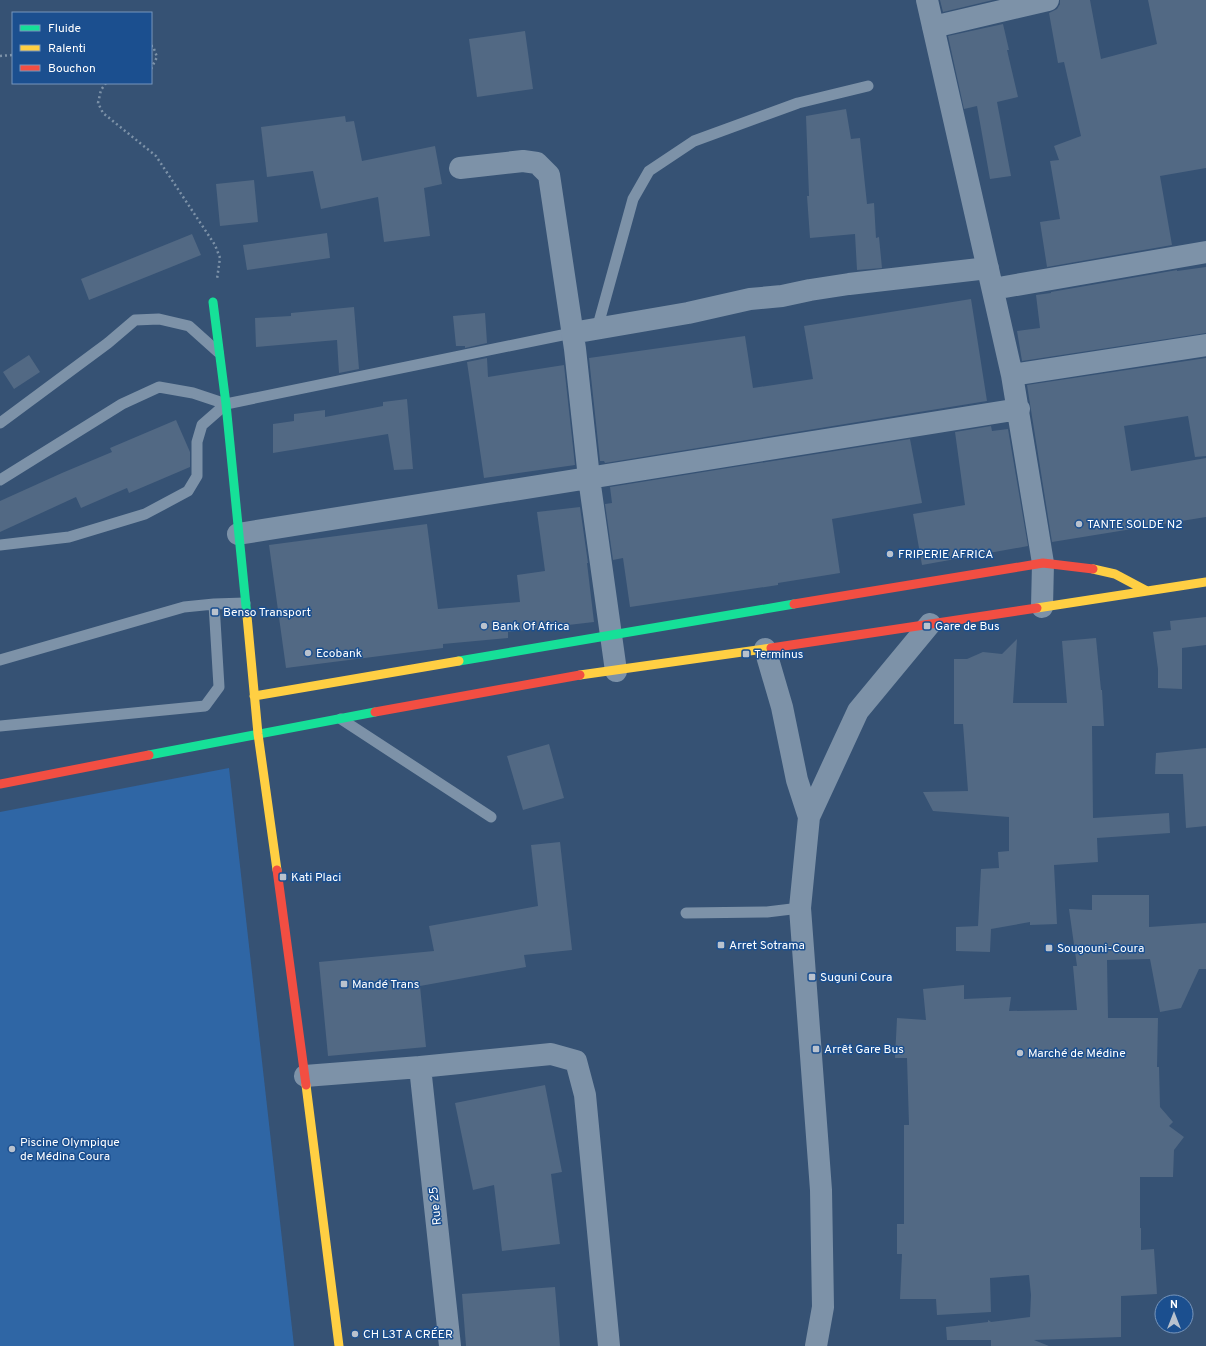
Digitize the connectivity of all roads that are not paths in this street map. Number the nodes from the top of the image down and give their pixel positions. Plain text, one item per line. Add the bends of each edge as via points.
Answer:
1 (927, 0) edge
2 (1048, 0) edge
3 (933, 27) junction
4 (868, 86) dead end
5 (460, 168) dead end
6 (1206, 252) edge
7 (988, 268) junction
8 (993, 289) junction
9 (213, 302) road end
10 (597, 329) junction
11 (572, 333) junction
12 (1206, 345) edge
13 (220, 354) junction
14 (1012, 375) junction
15 (226, 404) junction
16 (1019, 409) junction
17 (0, 423) edge
18 (590, 478) junction
19 (0, 480) edge
20 (238, 534) junction
21 (0, 545) edge
22 (1043, 563) junction
23 (1206, 582) edge
24 (1147, 591) junction
25 (245, 603) junction
26 (214, 604) junction
27 (1042, 607) junction
28 (930, 624) junction
29 (611, 635) junction
30 (765, 649) junction
31 (0, 660) edge
32 (616, 671) junction
33 (254, 696) junction
34 (340, 719) junction
35 (0, 726) edge
36 (258, 734) junction
37 (0, 784) edge
38 (491, 817) dead end
39 (809, 817) junction
40 (800, 908) junction
41 (686, 913) dead end
42 (420, 1067) junction
43 (306, 1076) junction
44 (339, 1346) edge
45 (450, 1346) edge
46 (609, 1346) edge
47 (816, 1346) edge

1 - 3 street
2 - 3 street
3 - 7 street
4 - 10 lane via 798,103 694,141 649,171 633,199
5 - 11 street via 523,161 537,163 549,175
6 - 8 street
7 - 8 street
7 - 10 street via 849,284 750,299
8 - 14 street
9 - 13 street
10 - 11 street
11 - 15 lane
11 - 18 street
12 - 14 street
13 - 15 street
13 - 17 lane via 189,326 159,319 135,320
14 - 16 street
15 - 19 lane via 193,393 159,387 122,404
15 - 20 street
15 - 21 lane via 202,425 197,442 197,476 188,491 145,514 69,537
16 - 18 street
16 - 22 street
18 - 20 street
18 - 29 street
20 - 25 street
22 - 24 street via 1090,568 1115,574
22 - 27 street
22 - 29 street
23 - 24 street
24 - 27 street
25 - 26 lane
25 - 33 street
26 - 31 lane via 184,607
26 - 35 lane via 219,687 205,706
27 - 28 street
28 - 30 street
28 - 39 street via 858,711
29 - 32 street
29 - 33 street
30 - 32 street
30 - 39 street via 782,707 797,780
32 - 34 street via 564,677
33 - 36 street
34 - 36 street
34 - 38 lane
36 - 37 street
36 - 43 street
39 - 40 street
40 - 41 lane via 767,912
40 - 47 street via 821,1190 823,1307
42 - 43 street
42 - 45 street, Rue 25
42 - 46 street via 550,1054 576,1060 585,1095
43 - 44 street

